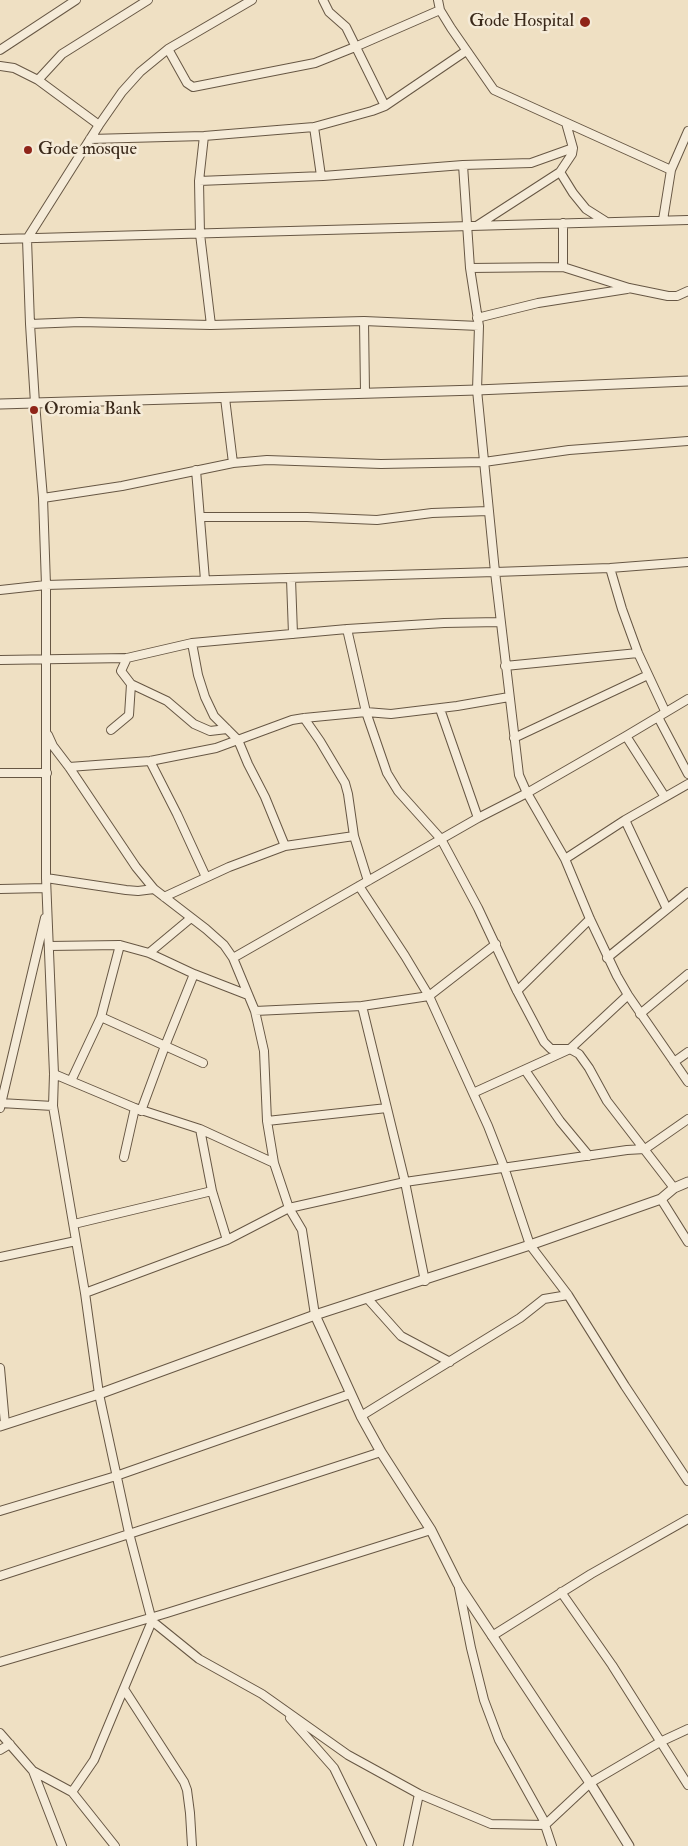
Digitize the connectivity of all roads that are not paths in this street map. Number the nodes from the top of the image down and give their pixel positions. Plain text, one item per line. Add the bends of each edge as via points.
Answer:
1 (76, 0) edge
2 (148, 0) edge
3 (252, 0) edge
4 (323, 0) edge
5 (438, 0) edge
6 (440, 10) junction
7 (356, 47) junction
8 (168, 49) junction
9 (0, 50) edge
10 (466, 51) junction
11 (0, 66) edge
12 (38, 80) junction
13 (386, 106) junction
14 (566, 123) junction
15 (99, 125) junction
16 (314, 127) junction
17 (688, 131) edge
18 (204, 136) junction
19 (90, 139) junction
20 (573, 148) junction
21 (463, 165) junction
22 (671, 170) junction
23 (560, 172) junction
24 (321, 176) junction
25 (199, 181) junction
26 (663, 220) junction
27 (688, 220) edge
28 (605, 222) junction
29 (562, 223) junction
30 (466, 227) junction
31 (476, 227) junction
32 (200, 234) junction
33 (0, 239) edge
34 (28, 239) junction
35 (562, 267) junction
36 (470, 268) junction
37 (629, 288) junction
38 (688, 291) edge
39 (364, 320) junction
40 (478, 322) junction
41 (30, 324) junction
42 (211, 325) junction
43 (688, 381) edge
44 (477, 390) junction
45 (365, 392) junction
46 (225, 398) junction
47 (35, 403) junction
48 (0, 404) edge
49 (688, 441) edge
50 (484, 462) junction
51 (233, 463) junction
52 (196, 470) junction
53 (43, 498) junction
54 (488, 511) junction
55 (201, 517) junction
56 (688, 562) edge
57 (610, 568) junction
58 (495, 572) junction
59 (291, 579) junction
60 (206, 580) junction
61 (46, 585) junction
62 (0, 590) edge
63 (500, 622) junction
64 (346, 629) junction
65 (293, 634) junction
66 (192, 643) junction
67 (638, 653) junction
68 (46, 658) junction
69 (127, 658) junction
70 (0, 660) edge
71 (505, 666) junction
72 (648, 675) junction
73 (131, 684) junction
74 (509, 697) junction
75 (688, 698) edge
76 (440, 709) junction
77 (366, 712) junction
78 (665, 712) junction
79 (658, 717) junction
80 (304, 718) junction
81 (227, 729) junction
82 (112, 730) dead end
83 (46, 731) junction
84 (626, 736) junction
85 (514, 738) junction
86 (238, 740) junction
87 (150, 760) junction
88 (69, 767) junction
89 (0, 773) edge
90 (46, 773) junction
91 (688, 774) edge
92 (688, 784) edge
93 (527, 793) junction
94 (665, 797) junction
95 (478, 818) junction
96 (625, 820) junction
97 (354, 836) junction
98 (441, 839) junction
99 (285, 846) junction
100 (565, 859) junction
101 (206, 877) junction
102 (46, 878) junction
103 (368, 881) junction
104 (358, 886) junction
105 (46, 888) junction
106 (0, 889) edge
107 (154, 889) junction
108 (688, 892) edge
109 (164, 897) junction
110 (48, 905) junction
111 (667, 909) junction
112 (191, 918) junction
113 (590, 919) junction
114 (496, 944) junction
115 (120, 945) junction
116 (49, 946) junction
117 (149, 953) junction
118 (233, 958) junction
119 (607, 958) junction
120 (194, 974) junction
121 (688, 974) edge
122 (517, 991) junction
123 (248, 995) junction
124 (628, 995) junction
125 (429, 996) junction
126 (362, 1006) junction
127 (255, 1012) junction
128 (640, 1014) junction
129 (101, 1017) junction
130 (165, 1046) junction
131 (570, 1048) junction
132 (688, 1052) edge
133 (674, 1062) junction
134 (203, 1063) dead end
135 (525, 1070) junction
136 (54, 1074) junction
137 (71, 1082) junction
138 (688, 1082) edge
139 (473, 1093) junction
140 (0, 1105) edge
141 (53, 1106) junction
142 (387, 1108) junction
143 (138, 1109) junction
144 (688, 1119) edge
145 (267, 1121) junction
146 (200, 1129) junction
147 (645, 1149) junction
148 (589, 1156) junction
149 (124, 1157) dead end
150 (274, 1163) junction
151 (504, 1167) junction
152 (404, 1182) junction
153 (688, 1182) edge
154 (674, 1188) junction
155 (212, 1190) junction
156 (661, 1199) junction
157 (289, 1208) junction
158 (74, 1224) junction
159 (227, 1240) junction
160 (76, 1241) junction
161 (688, 1242) edge
162 (530, 1246) junction
163 (0, 1257) edge
164 (425, 1280) junction
165 (86, 1293) junction
166 (568, 1295) junction
167 (367, 1298) junction
168 (315, 1315) junction
169 (450, 1362) junction
170 (0, 1368) edge
171 (99, 1394) junction
172 (350, 1394) junction
173 (361, 1416) junction
174 (3, 1425) edge
175 (381, 1452) junction
176 (116, 1476) junction
177 (688, 1481) edge
178 (0, 1511) edge
179 (688, 1520) edge
180 (430, 1530) junction
181 (128, 1533) junction
182 (0, 1576) edge
183 (458, 1584) junction
184 (561, 1592) junction
185 (152, 1620) junction
186 (492, 1636) junction
187 (0, 1662) edge
188 (124, 1689) junction
189 (280, 1707) junction
190 (688, 1728) edge
191 (0, 1733) edge
192 (660, 1742) junction
193 (10, 1744) junction
194 (0, 1750) edge
195 (33, 1771) junction
196 (590, 1783) junction
197 (688, 1785) edge
198 (72, 1792) junction
199 (419, 1794) junction
200 (545, 1825) junction
201 (62, 1846) edge
202 (115, 1846) edge
203 (192, 1846) edge
204 (372, 1846) edge
205 (408, 1846) edge
206 (552, 1846) edge
207 (629, 1846) edge

1 - 9 street
2 - 12 street via 62,54
3 - 8 street
4 - 7 street via 346,27
5 - 6 street
6 - 7 street
6 - 10 street
7 - 8 street via 315,63 193,87 187,83
7 - 13 street
8 - 15 street via 140,72
10 - 13 street
10 - 14 street via 494,90
11 - 12 street via 14,68
12 - 15 street
13 - 16 street
14 - 20 street
14 - 22 street
15 - 19 street
16 - 18 street
16 - 24 street
17 - 22 street
18 - 19 street
18 - 25 street
19 - 34 street
20 - 21 street via 531,163
20 - 23 street via 571,157
21 - 24 street
21 - 30 street
22 - 26 street
23 - 28 street via 586,209
23 - 31 street
24 - 25 street
25 - 32 street
26 - 27 street
26 - 28 street
28 - 29 street
29 - 31 street
29 - 35 street
30 - 31 street
30 - 32 street
30 - 36 street
32 - 34 street
32 - 42 street
33 - 34 street
34 - 41 street
35 - 36 street
35 - 37 street
36 - 40 street
37 - 38 street via 668,296
37 - 40 street via 538,303
39 - 40 street
39 - 42 street
39 - 45 street
40 - 44 street
41 - 42 street
41 - 47 street
43 - 44 street
44 - 45 street
44 - 50 street
45 - 46 street
46 - 47 street
46 - 51 street
47 - 48 street
47 - 53 street
49 - 50 street via 569,450
50 - 51 street via 381,464 283,460
50 - 54 street
51 - 52 street
52 - 53 street
52 - 55 street
53 - 61 street
54 - 55 street via 432,513 377,520
54 - 58 street
55 - 60 street
56 - 57 street
57 - 58 street
57 - 67 street
58 - 59 street
58 - 63 street
59 - 60 street
59 - 65 street
60 - 61 street
61 - 62 street
61 - 68 street
63 - 64 street
63 - 71 street
64 - 65 street
64 - 77 street
65 - 66 street
66 - 69 street
66 - 81 street via 205,697 214,716
67 - 71 street
67 - 72 street
68 - 69 street
68 - 70 street
68 - 83 street
69 - 73 street via 121,671
71 - 74 street
72 - 78 street
72 - 85 street
73 - 81 street via 167,701 194,724 210,731
73 - 82 street via 129,715
74 - 76 street
74 - 85 street
75 - 78 street
76 - 77 street via 391,714
76 - 95 street
77 - 80 street
77 - 98 street via 386,773
78 - 79 street
79 - 84 street
79 - 91 street
80 - 86 street
80 - 97 street via 345,784
81 - 86 street
83 - 88 street
83 - 90 street
84 - 93 street
84 - 94 street
85 - 93 street via 519,775
86 - 87 street via 216,748
86 - 99 street
87 - 88 street
87 - 101 street
88 - 107 street
89 - 90 street
90 - 102 street
92 - 94 street
93 - 95 street
93 - 100 street
94 - 96 street
95 - 98 street
96 - 100 street
96 - 111 street
97 - 99 street
97 - 103 street
98 - 103 street
98 - 114 street
99 - 101 street
100 - 113 street
101 - 109 street
102 - 105 street
102 - 107 street via 126,890
103 - 104 street
104 - 118 street
104 - 125 street
105 - 106 street
105 - 110 street
107 - 109 street
108 - 111 street
109 - 112 street
110 - 116 street
110 - 140 street
111 - 119 street
112 - 117 street
112 - 118 street via 224,945
113 - 119 street
113 - 122 street
114 - 122 street
114 - 125 street
115 - 116 street
115 - 117 street
115 - 129 street
116 - 136 street
117 - 120 street
118 - 123 street
119 - 124 street
120 - 123 street
120 - 130 street
121 - 128 street
122 - 131 street via 548,1047
123 - 127 street
124 - 128 street
124 - 131 street
125 - 126 street
125 - 139 street
126 - 127 street
126 - 142 street
127 - 145 street via 264,1050
128 - 133 street
129 - 130 street
129 - 137 street
130 - 134 street
130 - 143 street
131 - 135 street
131 - 147 street via 579,1054 608,1101
132 - 133 street
133 - 138 street
135 - 139 street
135 - 148 street
136 - 137 street
136 - 141 street
137 - 143 street
139 - 151 street
140 - 141 street
141 - 158 street
142 - 145 street
142 - 152 street
143 - 146 street
143 - 149 street
144 - 147 street
145 - 150 street
146 - 150 street
146 - 155 street
147 - 148 street
147 - 154 street
148 - 151 street
150 - 157 street
151 - 152 street
151 - 162 street
152 - 157 street
152 - 164 street
153 - 154 street
154 - 156 street
155 - 158 street
155 - 159 street
156 - 161 street
156 - 162 street
157 - 159 street
157 - 168 street via 304,1236
158 - 160 street
159 - 165 street
160 - 163 street
160 - 165 street
162 - 164 street
162 - 166 street
164 - 167 street
165 - 171 street
166 - 169 street via 544,1298 520,1318
166 - 177 street
167 - 168 street
167 - 169 street via 401,1336
168 - 171 street
168 - 172 street
169 - 173 street
170 - 174 street
171 - 174 street
171 - 176 street
172 - 173 street
172 - 176 street
173 - 175 street
175 - 180 street
175 - 181 street
176 - 178 street
176 - 181 street
179 - 184 street
180 - 183 street
180 - 185 street
181 - 182 street
181 - 185 street
183 - 186 street
183 - 200 street via 490,1716 499,1740
184 - 186 street
184 - 192 street
185 - 187 street
185 - 188 street
185 - 189 street via 199,1659
186 - 196 street
188 - 198 street via 94,1760
188 - 203 street via 184,1782
189 - 199 street via 348,1755
189 - 204 street via 334,1768
190 - 192 street
191 - 193 street
192 - 196 street
192 - 197 street
193 - 194 street
193 - 195 street
195 - 198 street
195 - 201 street
196 - 200 street
196 - 207 street
198 - 202 street
199 - 200 street via 491,1824
199 - 205 street
200 - 206 street

